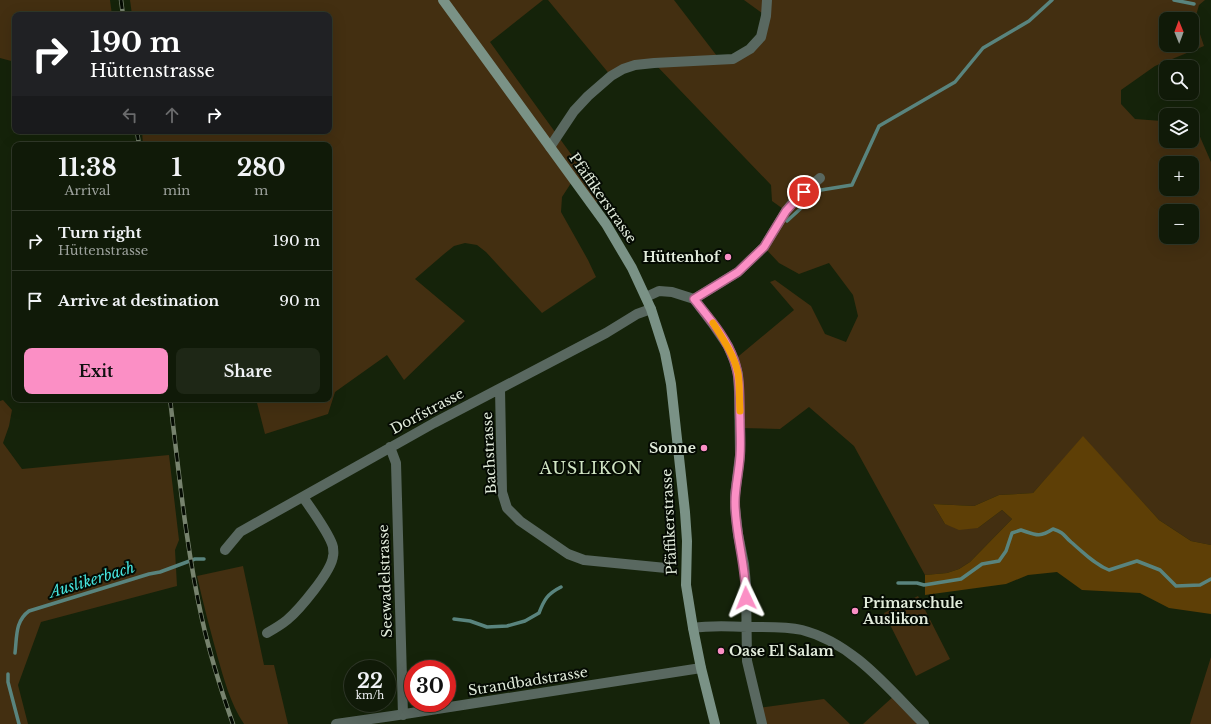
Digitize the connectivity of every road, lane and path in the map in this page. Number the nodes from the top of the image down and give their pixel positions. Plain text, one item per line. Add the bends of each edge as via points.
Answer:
1 (444, 0) edge
2 (767, 0) edge
3 (550, 147) junction
4 (820, 178) dead end
5 (646, 297) junction
6 (694, 299) junction
7 (651, 309) junction
8 (500, 389) junction
9 (390, 447) junction
10 (303, 497) junction
11 (225, 550) dead end
12 (666, 568) dead end
13 (746, 627) junction
14 (693, 628) junction
15 (267, 633) dead end
16 (701, 668) junction
17 (402, 715) junction
18 (336, 724) edge
19 (714, 724) edge
20 (762, 724) edge
21 (924, 724) edge

1 - 3 main road, Pfäffikerstrasse
2 - 3 street via 761,37 750,49 733,59 654,63 623,69 588,96 574,111
3 - 5 main road, Pfäffikerstrasse via 618,244
4 - 6 street via 786,211 764,247 738,272
5 - 6 street via 659,291
5 - 7 main road, Pfäffikerstrasse
6 - 13 street via 728,346 738,374 740,455 735,500 745,578
7 - 8 street, Dorfstrasse via 637,314
7 - 14 main road, Pfäffikerstrasse via 665,353 671,384 685,512 686,585
8 - 9 street, Dorfstrasse
8 - 12 street, Bachstrasse via 502,492 507,508 520,521 568,554 584,560
9 - 10 street, Dorfstrasse
9 - 17 street, Seewadelstrasse via 396,463
10 - 11 street, Dorfstrasse via 240,532
10 - 15 street via 330,538 333,557 329,568 296,612
13 - 14 street
13 - 20 street via 747,661
13 - 21 street via 802,630 831,642 868,667
14 - 16 main road, Pfäffikerstrasse
16 - 17 street, Strandbadstrasse
16 - 19 main road, Pfäffikerstrasse
17 - 18 street, Strandbadstrasse

